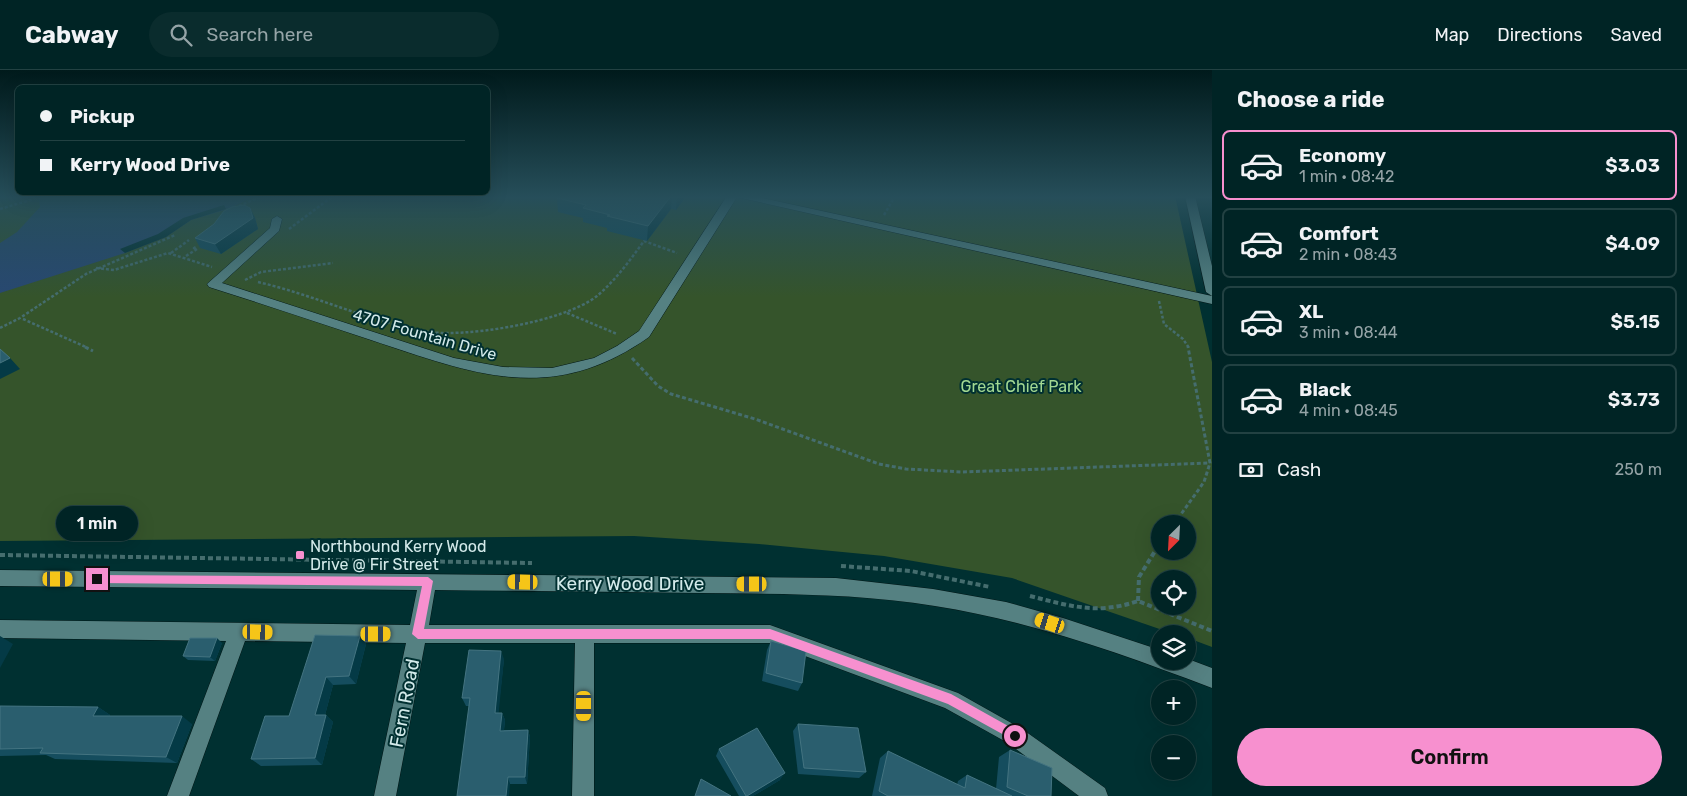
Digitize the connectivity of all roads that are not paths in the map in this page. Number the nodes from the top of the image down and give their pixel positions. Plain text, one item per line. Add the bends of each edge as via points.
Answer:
1 (274, 230) edge
2 (711, 230) edge
3 (892, 230) edge
4 (1199, 230) edge
5 (1200, 235) junction
6 (1212, 238) edge
7 (1208, 254) edge
8 (1212, 292) edge
9 (1212, 300) edge
10 (0, 578) edge
11 (428, 581) junction
12 (0, 629) edge
13 (239, 632) junction
14 (418, 634) junction
15 (585, 634) junction
16 (1151, 656) edge
17 (1190, 670) edge
18 (1212, 678) edge
19 (178, 796) edge
20 (385, 796) edge
21 (583, 796) edge
22 (1097, 796) edge

1 - 2 street, 4707 Fountain Drive via 214,284 433,356 508,374 547,374 590,364 624,348 648,329
3 - 9 street
4 - 5 street
5 - 6 street
5 - 7 street
7 - 8 street
10 - 11 street, Kerry Wood Drive
11 - 14 street, Fern Road
11 - 16 street, Kerry Wood Drive via 790,584 885,590 966,602 1031,617
12 - 13 street
13 - 14 street
13 - 19 street
14 - 15 street
14 - 20 street, Fern Road
15 - 21 street
15 - 22 street via 770,634 951,700 1015,736
17 - 18 street

